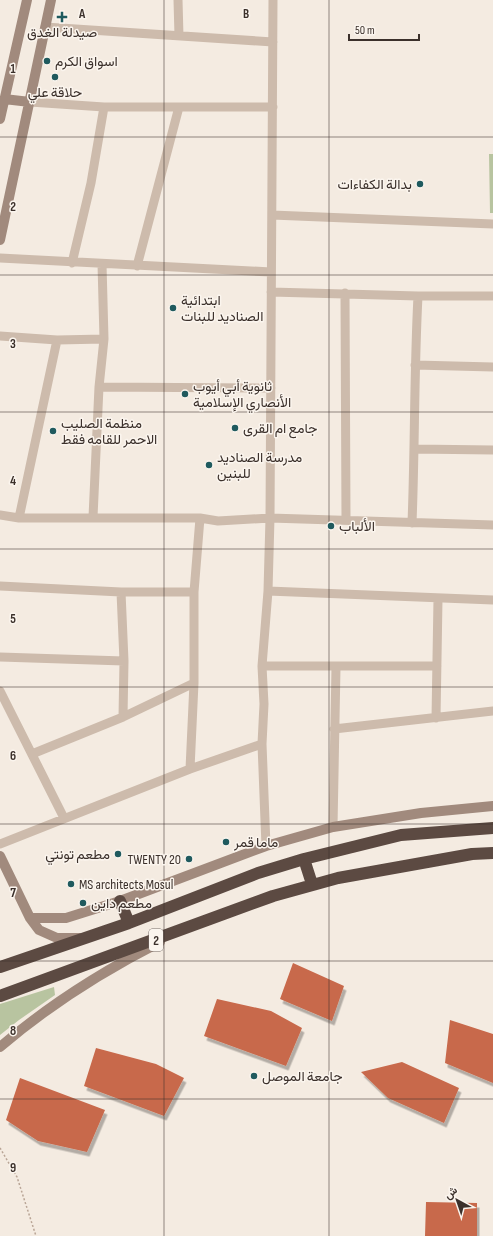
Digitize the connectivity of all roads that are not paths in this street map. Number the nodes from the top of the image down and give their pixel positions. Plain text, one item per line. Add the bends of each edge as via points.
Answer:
1 (27, 0) edge
2 (51, 0) edge
3 (178, 0) edge
4 (273, 0) edge
5 (45, 28) junction
6 (179, 36) junction
7 (273, 42) junction
8 (4, 99) junction
9 (30, 102) junction
10 (104, 107) junction
11 (179, 107) junction
12 (272, 107) junction
13 (0, 119) edge
14 (272, 215) junction
15 (493, 224) edge
16 (0, 240) edge
17 (0, 258) edge
18 (72, 263) junction
19 (102, 264) junction
20 (137, 266) junction
21 (271, 272) junction
22 (271, 292) junction
23 (345, 293) junction
24 (418, 296) junction
25 (493, 296) edge
26 (0, 336) edge
27 (104, 338) junction
28 (57, 340) junction
29 (415, 365) junction
30 (493, 367) edge
31 (99, 387) junction
32 (271, 388) junction
33 (415, 449) junction
34 (493, 450) edge
35 (0, 515) edge
36 (94, 517) junction
37 (19, 518) junction
38 (200, 518) junction
39 (270, 518) junction
40 (346, 520) junction
41 (412, 523) junction
42 (493, 525) edge
43 (0, 586) edge
44 (268, 591) junction
45 (121, 592) junction
46 (194, 592) junction
47 (438, 599) junction
48 (493, 600) edge
49 (0, 657) edge
50 (124, 661) junction
51 (262, 666) junction
52 (437, 666) junction
53 (336, 667) junction
54 (194, 684) junction
55 (0, 691) edge
56 (493, 711) edge
57 (123, 717) junction
58 (436, 718) junction
59 (334, 729) junction
60 (262, 744) junction
61 (32, 754) junction
62 (190, 769) junction
63 (493, 806) edge
64 (64, 818) junction
65 (333, 827) junction
66 (493, 828) edge
67 (0, 844) edge
68 (266, 846) junction
69 (493, 853) edge
70 (0, 856) edge
71 (304, 859) junction
72 (312, 884) junction
73 (120, 901) junction
74 (30, 918) junction
75 (129, 923) junction
76 (183, 930) junction
77 (84, 938) junction
78 (0, 967) edge
79 (0, 996) edge
80 (0, 1047) edge

1 - 8 main road
2 - 5 main road
3 - 6 street
4 - 7 street
5 - 6 street
5 - 9 main road
6 - 7 street
7 - 12 street
8 - 9 main road
8 - 13 main road
9 - 10 street
9 - 16 main road
10 - 11 street
10 - 18 street via 91,183
11 - 12 street
11 - 20 street
12 - 14 street
14 - 15 street
14 - 21 street
17 - 18 street
18 - 19 street
19 - 20 street
19 - 27 street
20 - 21 street
21 - 22 street
22 - 23 street
22 - 32 street
23 - 24 street
23 - 40 street
24 - 25 street
24 - 29 street
26 - 28 street
27 - 28 street
27 - 31 street
28 - 37 street
29 - 30 street
29 - 33 street
31 - 32 street
31 - 36 street
32 - 39 street
33 - 34 street
33 - 41 street
35 - 37 street
36 - 37 street
36 - 38 street
38 - 39 street via 218,521
38 - 46 street
39 - 40 street
39 - 44 street
40 - 41 street
41 - 42 street
43 - 45 street
44 - 47 street
44 - 51 street
45 - 46 street
45 - 50 street
46 - 54 street
47 - 48 street
47 - 52 street
49 - 50 street
50 - 57 street
51 - 53 street
51 - 60 street
52 - 53 street
52 - 58 street
53 - 59 street
54 - 57 street
54 - 62 street
55 - 61 street
56 - 58 street
57 - 61 street
58 - 59 street
59 - 65 street
60 - 62 street
60 - 68 street
61 - 64 street
62 - 64 street
63 - 65 main road via 421,813
64 - 67 street
65 - 68 main road
66 - 71 highway, 2 via 401,835
68 - 73 main road
69 - 72 highway, 2 via 472,854
70 - 74 main road
71 - 72 highway
71 - 75 highway, 2 via 258,873
72 - 76 highway, 2
73 - 74 main road via 66,918
73 - 75 highway
74 - 77 main road via 39,930 57,938
75 - 77 highway, 2
76 - 79 highway, 2
76 - 80 main road via 122,962 58,1001
77 - 78 highway, 2

